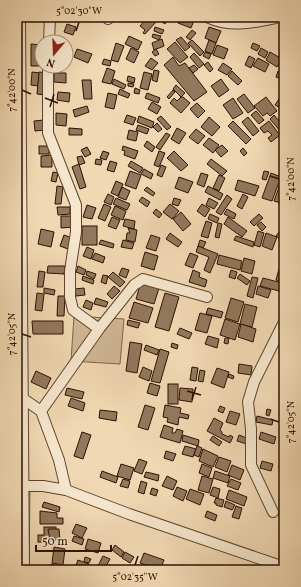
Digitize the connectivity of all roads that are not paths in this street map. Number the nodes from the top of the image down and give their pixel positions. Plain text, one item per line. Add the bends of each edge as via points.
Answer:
1 (20, 17) edge
2 (50, 17) edge
3 (207, 17) edge
4 (276, 18) edge
5 (49, 34) edge
6 (48, 74) edge
7 (207, 297) dead end
8 (284, 322) edge
9 (99, 329) junction
10 (19, 350) edge
11 (22, 398) junction
12 (40, 412) junction
13 (20, 486) edge
14 (66, 490) junction
15 (273, 512) dead end
16 (284, 567) edge
17 (24, 570) edge

1 - 10 street via 22,178
2 - 5 street
3 - 4 street via 219,23 243,25
6 - 9 street via 48,133 76,205 70,297 73,310
7 - 9 street via 143,279 134,285
8 - 15 street via 254,382 248,402 251,465
9 - 12 street
10 - 11 street
11 - 12 street
11 - 13 street
12 - 14 street via 59,460
13 - 14 street
13 - 17 street
14 - 16 street

